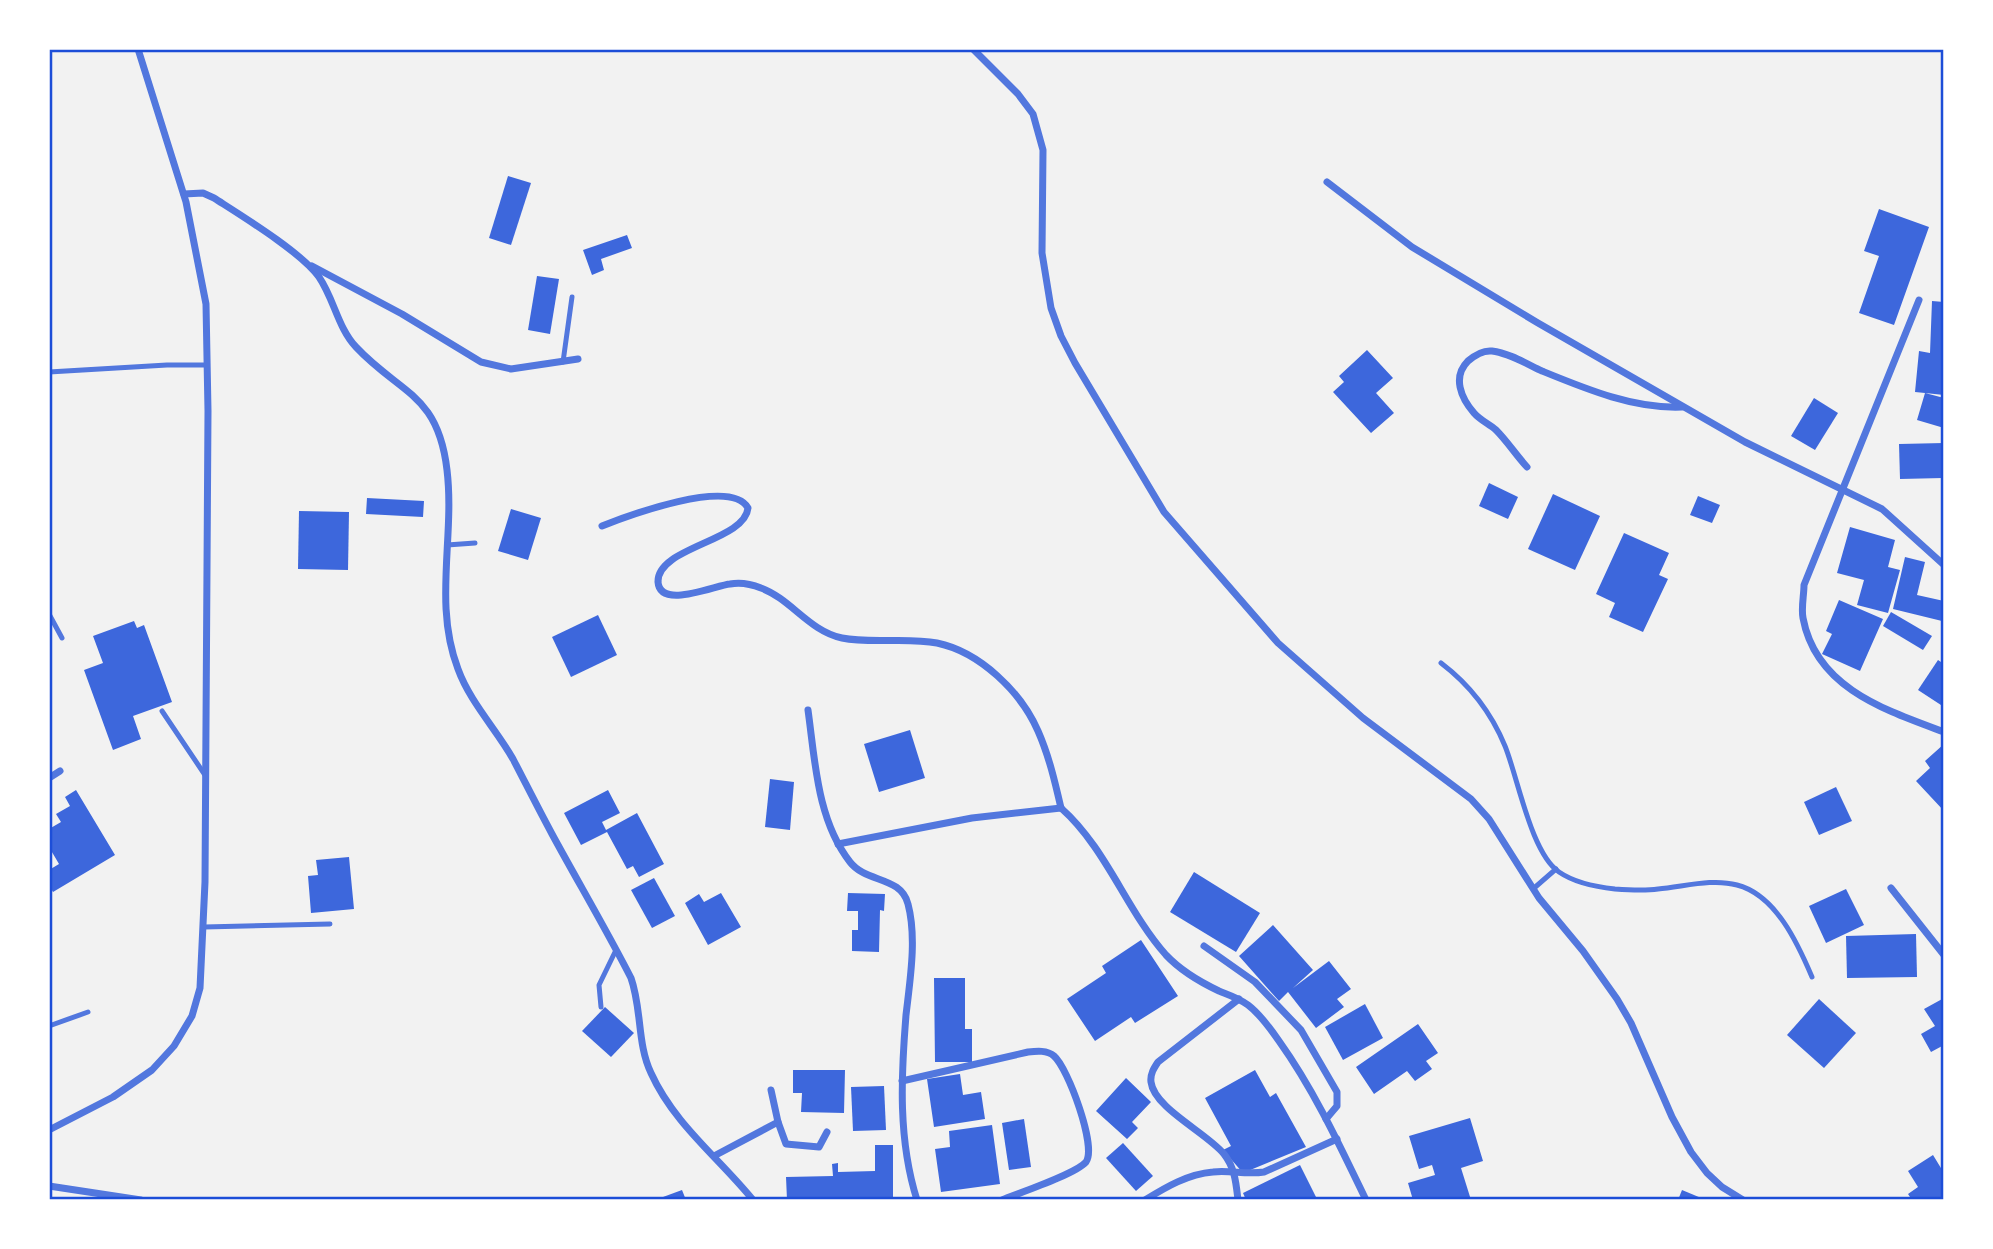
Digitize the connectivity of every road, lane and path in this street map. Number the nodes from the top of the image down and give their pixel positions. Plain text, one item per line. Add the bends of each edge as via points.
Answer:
1 (138, 49) edge
2 (973, 49) edge
3 (1327, 183) dead end
4 (184, 194) junction
5 (308, 264) junction
6 (572, 297) dead end
7 (1919, 300) dead end
8 (578, 359) dead end
9 (563, 362) junction
10 (207, 365) junction
11 (49, 372) edge
12 (1683, 407) junction
13 (1527, 467) dead end
14 (1844, 489) junction
15 (602, 526) dead end
16 (475, 543) dead end
17 (447, 545) junction
18 (1944, 565) edge
19 (49, 614) edge
20 (62, 638) dead end
21 (1441, 663) dead end
22 (808, 710) dead end
23 (162, 711) dead end
24 (1944, 732) edge
25 (60, 772) dead end
26 (205, 775) junction
27 (49, 778) edge
28 (1061, 808) junction
29 (838, 844) junction
30 (1556, 869) junction
31 (1891, 888) dead end
32 (1533, 889) junction
33 (330, 924) dead end
34 (204, 927) junction
35 (1204, 946) dead end
36 (617, 950) junction
37 (1944, 955) edge
38 (1812, 977) dead end
39 (1239, 999) junction
40 (601, 1007) dead end
41 (88, 1012) dead end
42 (49, 1027) edge
43 (902, 1081) junction
44 (771, 1090) dead end
45 (1326, 1119) junction
46 (778, 1122) junction
47 (49, 1130) edge
48 (827, 1132) dead end
49 (1337, 1139) junction
50 (714, 1156) junction
51 (1235, 1173) junction
52 (49, 1186) edge
53 (135, 1200) edge
54 (753, 1200) edge
55 (917, 1200) edge
56 (1002, 1200) edge
57 (1145, 1200) edge
58 (1238, 1200) edge
59 (1366, 1200) edge
60 (1743, 1200) edge

1 - 4 street
2 - 32 street via 1032,114 1043,150 1042,253 1051,308 1075,363 1164,512 1278,643 1363,718 1480,809
3 - 12 street via 1412,247
4 - 5 street via 203,193 214,198
4 - 10 street via 206,304
5 - 9 street via 481,362 511,369
5 - 17 street via 330,296 349,338 431,415 447,470
6 - 9 lane
7 - 14 street
8 - 9 street
10 - 11 lane
10 - 26 street
12 - 13 street via 1617,398 1516,359 1479,352 1461,371 1459,386 1474,413 1497,430
12 - 14 street
14 - 18 street via 1882,509
14 - 24 street via 1804,585 1802,616 1812,647 1824,666 1853,692
15 - 28 street via 669,503 705,498 743,501 748,508 745,519 661,572 658,583 664,592 680,596 748,584 771,593 805,620 842,638 938,643 974,658 1008,687 1037,729
16 - 17 lane
17 - 36 street via 445,610 459,674 511,757
19 - 20 lane
21 - 30 lane via 1472,690 1492,720 1536,838
22 - 29 street via 823,802
23 - 26 lane
25 - 27 street
26 - 34 street
28 - 29 street via 972,818
28 - 39 street via 1093,841 1167,956 1193,977
29 - 43 street via 858,870 899,888 908,905 910,961
30 - 32 lane
30 - 38 lane via 1581,883 1606,888 1738,885 1786,923
31 - 37 street
32 - 60 street via 1617,999 1691,1152 1722,1187
33 - 34 lane
34 - 47 street via 198,1002 174,1046 135,1083
35 - 45 street via 1255,982 1301,1030 1337,1092 1337,1106
36 - 40 lane via 599,985
36 - 50 street via 636,992 642,1044 652,1075 680,1120
39 - 45 street via 1258,1014 1291,1057
39 - 51 street via 1158,1062 1151,1083 1162,1102 1223,1152
41 - 42 lane
43 - 55 street via 906,1157
43 - 56 street via 1028,1052 1055,1056 1077,1102 1089,1156 1085,1164 1068,1173
44 - 46 street
45 - 49 street
46 - 48 street via 786,1144 819,1147
46 - 50 street
49 - 51 street via 1264,1172
49 - 59 street
50 - 54 street
51 - 57 street via 1193,1176
51 - 58 street
52 - 53 street

